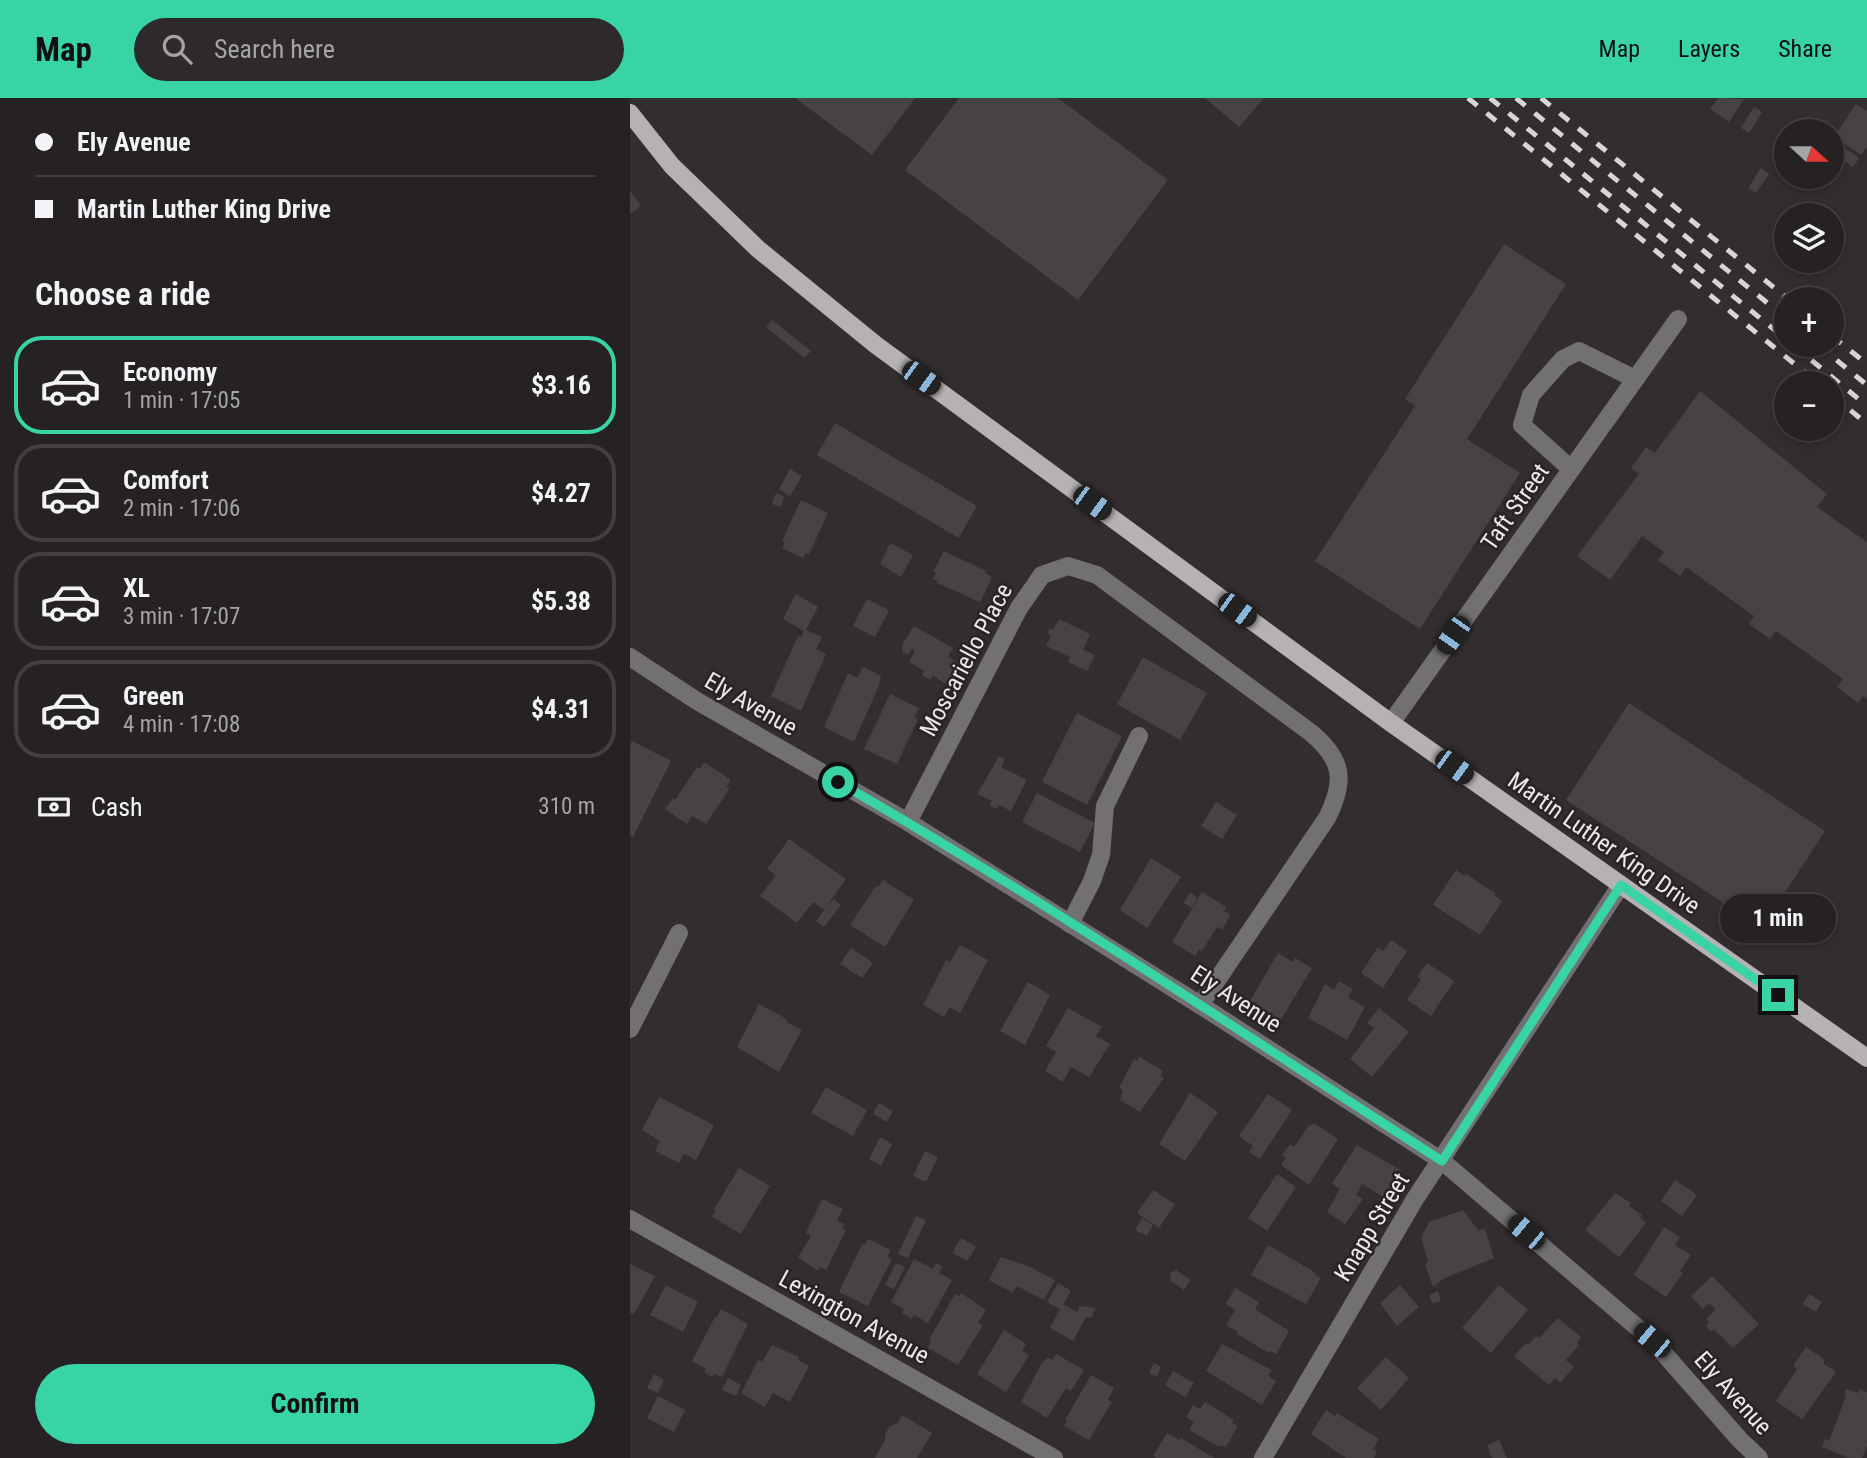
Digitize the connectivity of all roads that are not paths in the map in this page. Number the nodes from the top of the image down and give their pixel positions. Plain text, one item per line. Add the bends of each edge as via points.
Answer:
1 (630, 113) edge
2 (1678, 319) dead end
3 (1635, 379) junction
4 (1571, 469) junction
5 (630, 657) edge
6 (1391, 723) junction
7 (1139, 736) dead end
8 (908, 822) junction
9 (1621, 885) junction
10 (1070, 924) junction
11 (679, 933) dead end
12 (1200, 1005) junction
13 (630, 1030) edge
14 (1867, 1058) edge
15 (1442, 1161) junction
16 (630, 1219) edge
17 (1054, 1458) edge
18 (1263, 1458) edge
19 (1759, 1458) edge

1 - 6 main road, Martin Luther King Drive via 672,166 758,249 876,345
2 - 3 street, Taft Street
3 - 4 street, Taft Street
3 - 4 street via 1579,351 1563,359 1531,395 1522,425
4 - 6 street, Taft Street
5 - 8 street, Ely Avenue via 697,701
6 - 9 main road, Martin Luther King Drive
7 - 10 street via 1105,807 1101,855
8 - 10 street, Ely Avenue
8 - 12 street, Moscariello Place via 1018,608 1042,575 1068,566 1097,575 1325,744 1339,771 1335,802 1327,818
9 - 14 main road, Martin Luther King Drive
9 - 15 street, Knapp Street
10 - 12 street, Ely Avenue
11 - 13 street
12 - 15 street, Ely Avenue
15 - 18 street, Knapp Street via 1415,1199
15 - 19 street, Ely Avenue via 1652,1340
16 - 17 street, Lexington Avenue

